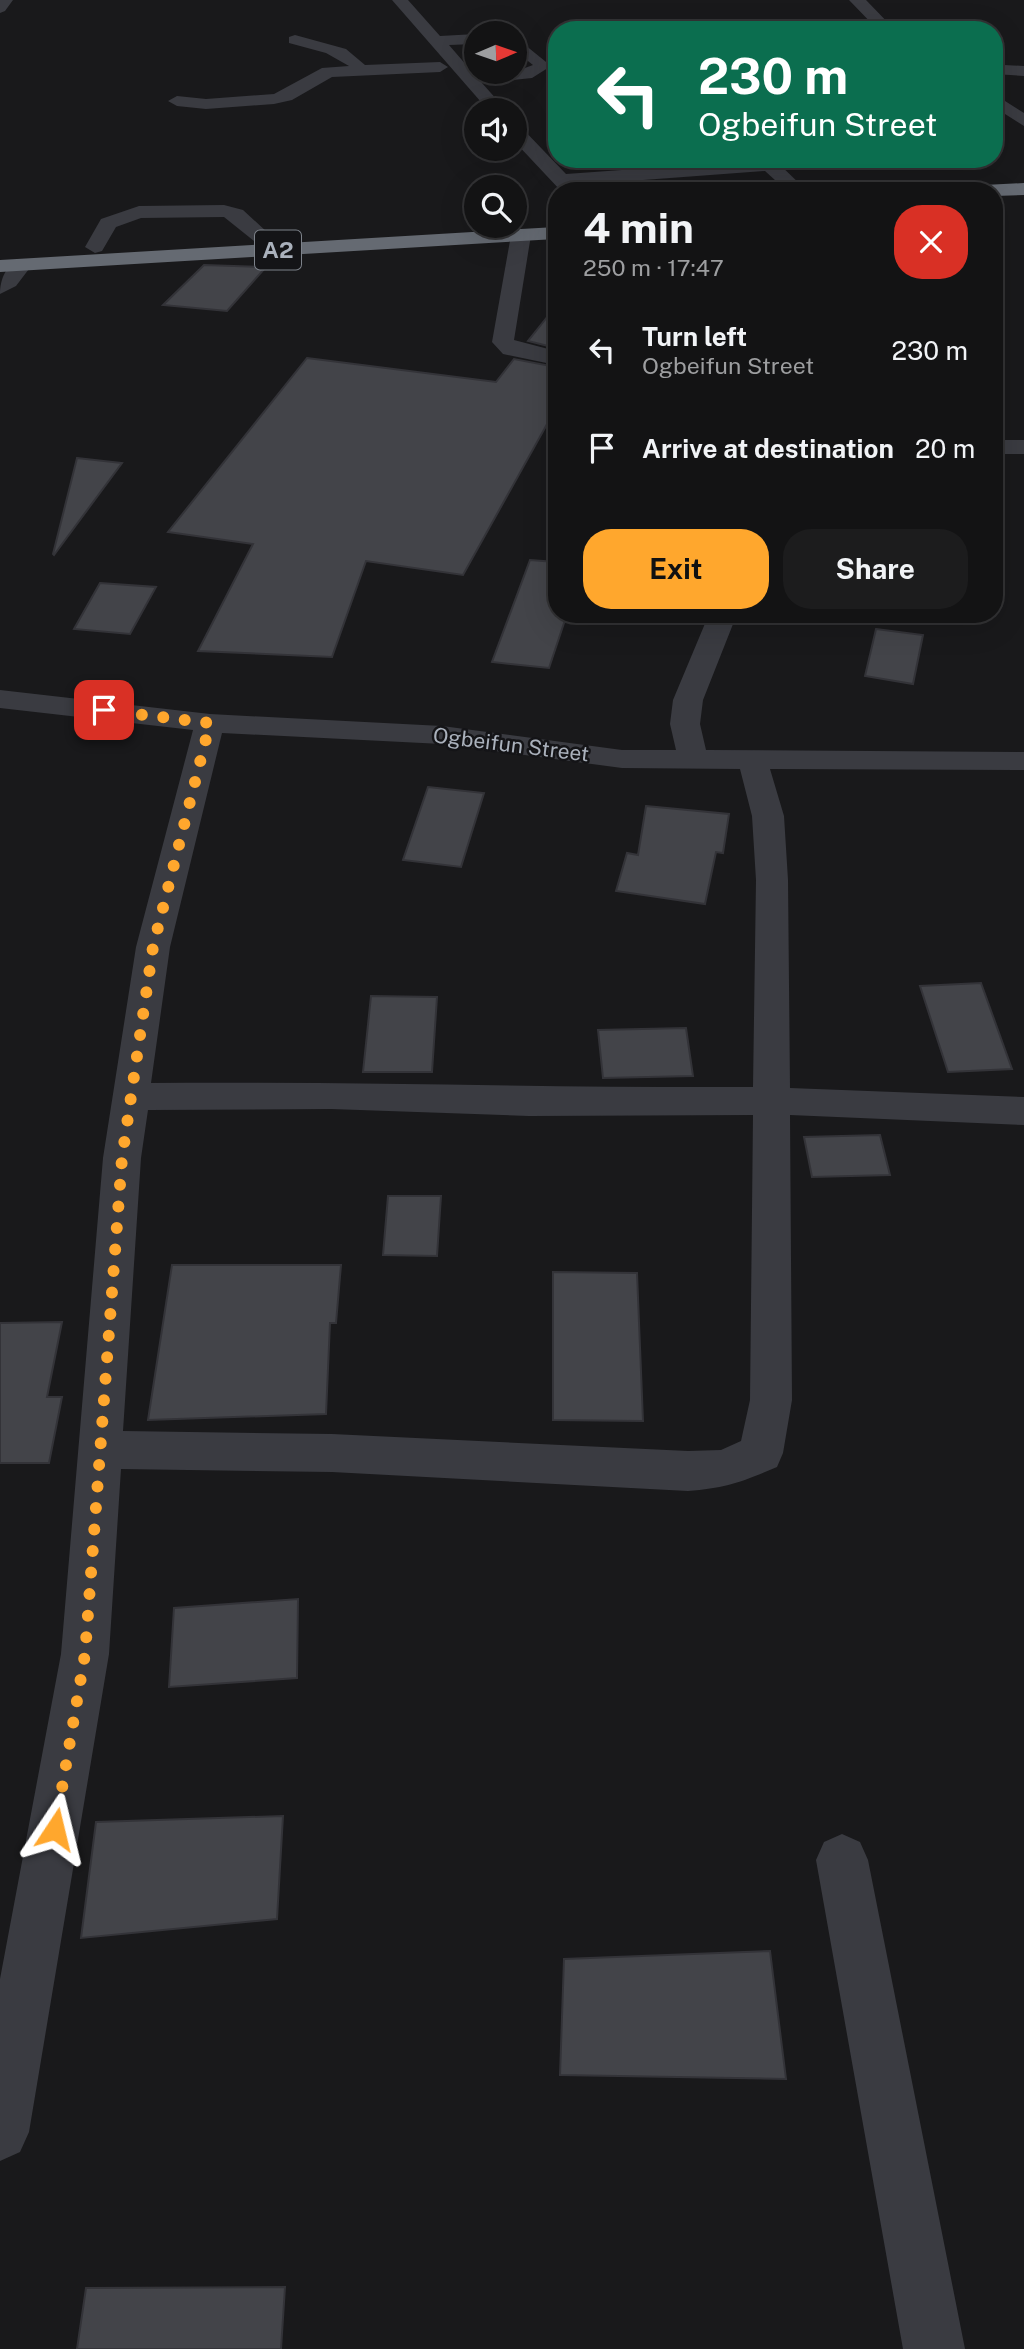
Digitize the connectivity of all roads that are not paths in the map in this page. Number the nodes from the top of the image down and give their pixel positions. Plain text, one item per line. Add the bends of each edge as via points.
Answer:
1 (5, 0) edge
2 (382, 0) edge
3 (400, 0) edge
4 (856, 0) edge
5 (0, 8) edge
6 (878, 21) edge
7 (295, 40) dead end
8 (464, 40) edge
9 (436, 41) junction
10 (527, 52) edge
11 (440, 66) junction
12 (360, 70) junction
13 (1003, 70) edge
14 (1024, 71) edge
15 (464, 72) edge
16 (527, 73) edge
17 (474, 84) edge
18 (466, 98) edge
19 (487, 98) edge
20 (177, 101) dead end
21 (1003, 106) edge
22 (1024, 121) edge
23 (1003, 124) edge
24 (544, 134) dead end
25 (527, 139) edge
26 (1024, 139) edge
27 (527, 153) edge
28 (653, 168) edge
29 (665, 168) edge
30 (773, 168) edge
31 (563, 182) edge
32 (582, 182) edge
33 (676, 182) edge
34 (788, 182) edge
35 (1024, 189) edge
36 (1003, 190) edge
37 (1024, 205) edge
38 (1003, 206) edge
39 (548, 218) edge
40 (464, 222) edge
41 (527, 224) edge
42 (527, 228) edge
43 (464, 231) edge
44 (548, 232) edge
45 (261, 237) junction
46 (517, 238) edge
47 (96, 247) junction
48 (0, 252) edge
49 (22, 265) junction
50 (0, 266) edge
51 (0, 288) edge
52 (548, 356) edge
53 (1003, 447) edge
54 (1024, 447) edge
55 (719, 623) edge
56 (0, 699) edge
57 (210, 723) junction
58 (694, 761) junction
59 (753, 761) junction
60 (1024, 761) edge
61 (131, 1097) junction
62 (772, 1101) junction
63 (1024, 1111) edge
64 (102, 1450) junction
65 (842, 1860) dead end
66 (0, 2132) edge
67 (934, 2349) edge

1 - 5 street
2 - 11 street
3 - 9 street
4 - 6 street
7 - 12 street via 334,50 355,61
8 - 9 street
9 - 15 street
10 - 16 street via 543,66
11 - 12 street
11 - 18 street
12 - 20 street via 319,75 274,99 206,104
13 - 14 street
17 - 19 street
21 - 22 street
23 - 26 street
24 - 25 street
27 - 31 street
28 - 32 street
29 - 33 street
30 - 34 street
35 - 36 highway
37 - 38 highway
39 - 41 highway, A2
40 - 45 highway, A2
42 - 44 highway, A2
43 - 49 highway, A2
45 - 47 highway, A2
45 - 47 street via 236,214 224,211 139,212 108,223
46 - 52 street via 503,342 511,349
47 - 48 highway, A2
49 - 50 highway, A2
49 - 51 street
53 - 54 street
55 - 58 street via 688,700 685,724
56 - 57 street, Ogbeifun Street
57 - 58 street, Ogbeifun Street via 442,735 622,759
57 - 61 street via 153,947
58 - 59 street, Ogbeifun Street
59 - 60 street, Ogbeifun Street
59 - 62 street via 768,816 772,880
61 - 62 street
61 - 64 street via 122,1158
62 - 63 street
62 - 64 street via 771,1400 761,1454 724,1469 688,1471 332,1453
64 - 66 street via 85,1654
65 - 67 street

